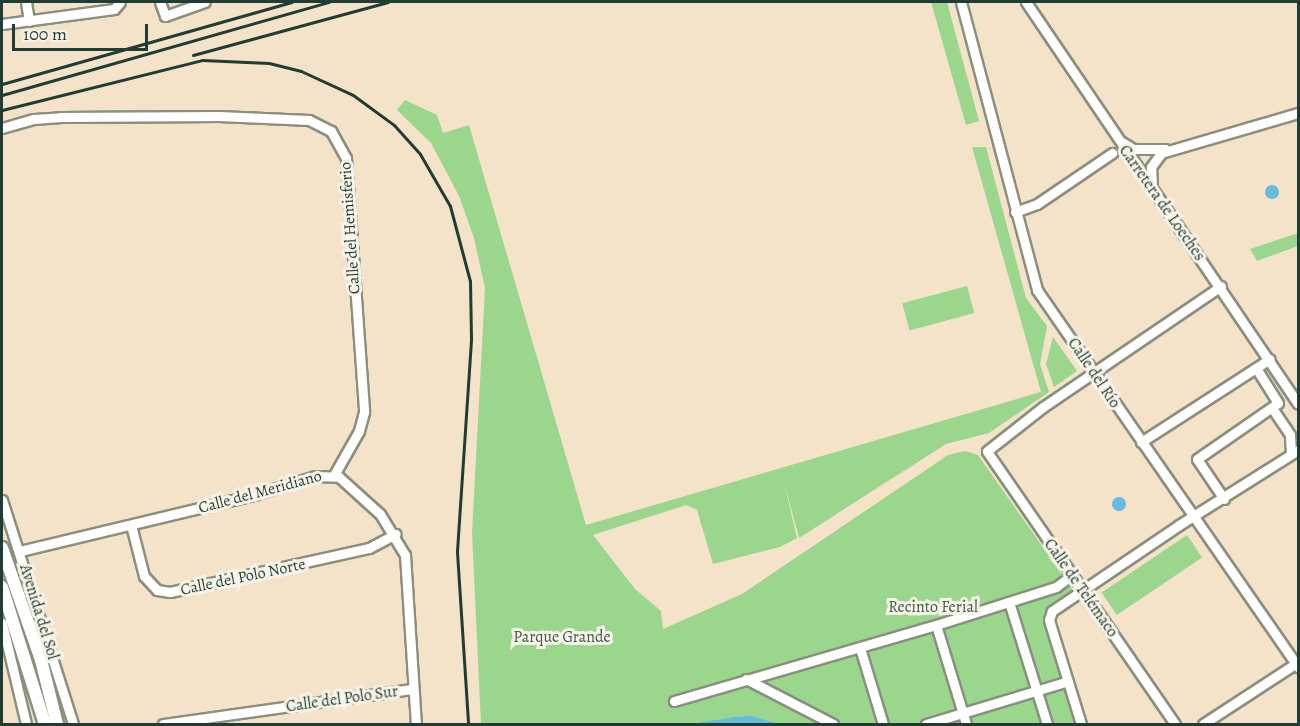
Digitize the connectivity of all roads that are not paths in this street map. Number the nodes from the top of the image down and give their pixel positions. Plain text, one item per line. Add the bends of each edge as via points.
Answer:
1 (26, 2) edge
2 (82, 2) edge
3 (120, 2) edge
4 (160, 2) edge
5 (205, 2) edge
6 (955, 2) edge
7 (961, 2) edge
8 (1026, 2) edge
9 (84, 14) junction
10 (28, 21) junction
11 (2, 24) edge
12 (971, 42) junction
13 (1299, 113) edge
14 (2, 128) edge
15 (1113, 132) junction
16 (1168, 149) junction
17 (1153, 150) junction
18 (1112, 153) dead end
19 (1139, 169) junction
20 (1152, 185) junction
21 (1015, 212) junction
22 (1221, 286) junction
23 (1270, 359) junction
24 (1256, 368) junction
25 (1093, 372) junction
26 (1299, 404) edge
27 (1272, 408) junction
28 (1142, 442) junction
29 (1295, 452) edge
30 (334, 475) junction
31 (1224, 499) junction
32 (2, 501) edge
33 (1193, 516) junction
34 (131, 525) junction
35 (395, 534) junction
36 (2, 548) edge
37 (20, 551) junction
38 (1072, 575) junction
39 (2, 587) edge
40 (1081, 590) junction
41 (1009, 602) junction
42 (2, 623) edge
43 (936, 625) junction
44 (860, 648) junction
45 (1298, 664) edge
46 (12, 668) junction
47 (2, 671) edge
48 (746, 680) junction
49 (1068, 681) junction
50 (413, 689) junction
51 (1036, 691) junction
52 (674, 701) dead end
53 (962, 713) junction
54 (26, 724) edge
55 (45, 724) edge
56 (57, 724) edge
57 (74, 724) edge
58 (163, 724) edge
59 (416, 724) edge
60 (833, 724) edge
61 (883, 724) edge
62 (926, 724) edge
63 (966, 724) edge
64 (1047, 724) edge
65 (1081, 724) edge
66 (1175, 724) edge
67 (1203, 724) edge

1 - 10 street
2 - 9 street
3 - 9 street via 114,9
4 - 5 street via 165,16
6 - 12 street, Calle del Río
7 - 12 street, Calle del Río
8 - 15 street, Carretera de Loeches
9 - 10 street
10 - 11 street
12 - 21 street, Calle del Río
13 - 16 street
14 - 30 street, Calle del Hemisferio via 61,117 219,116 309,120 331,131 346,158 364,412 359,431
15 - 17 street via 1128,148
15 - 19 street, Carretera de Loeches
16 - 17 street
16 - 20 street via 1153,162
17 - 19 street via 1144,156
18 - 21 street via 1037,204
19 - 20 street, Carretera de Loeches
20 - 22 street, Carretera de Loeches
21 - 25 street, Calle del Río via 1037,290
22 - 23 street, Carretera de Loeches
22 - 25 street
23 - 24 street
23 - 26 street, Carretera de Loeches
24 - 27 street via 1278,403
24 - 28 street
25 - 28 street, Calle del Río
25 - 38 street, Calle de Telémaco via 987,452
27 - 29 street via 1290,435
27 - 31 street via 1197,459
28 - 33 street, Calle del Río
29 - 31 street
30 - 34 street, Calle del Meridiano via 315,476
30 - 35 street, Calle del Meridiano via 366,500
31 - 33 street
32 - 37 street, Avenida del Sol
33 - 40 street
33 - 45 street, Calle del Río
34 - 35 street, Calle del Polo Norte via 144,576 158,590 170,592 369,548
34 - 37 street, Calle del Meridiano
35 - 50 street, Calle del Meridiano via 407,565
36 - 56 main road, Avenida del Sol
37 - 57 street, Avenida del Sol
38 - 40 street, Calle de Telémaco
38 - 41 street via 1056,587
39 - 55 main road, Avenida del Sol
40 - 49 street via 1052,612 1049,620
40 - 66 street, Calle de Telémaco
41 - 43 street
41 - 51 street
42 - 46 street
43 - 44 street
43 - 53 street
44 - 48 street
44 - 61 street
45 - 67 street
46 - 47 street
46 - 54 street
48 - 52 street
48 - 60 street
49 - 51 street
49 - 65 street
50 - 58 street, Calle del Polo Sur
50 - 59 street, Calle del Meridiano
51 - 53 street
51 - 64 street
53 - 62 street
53 - 63 street

